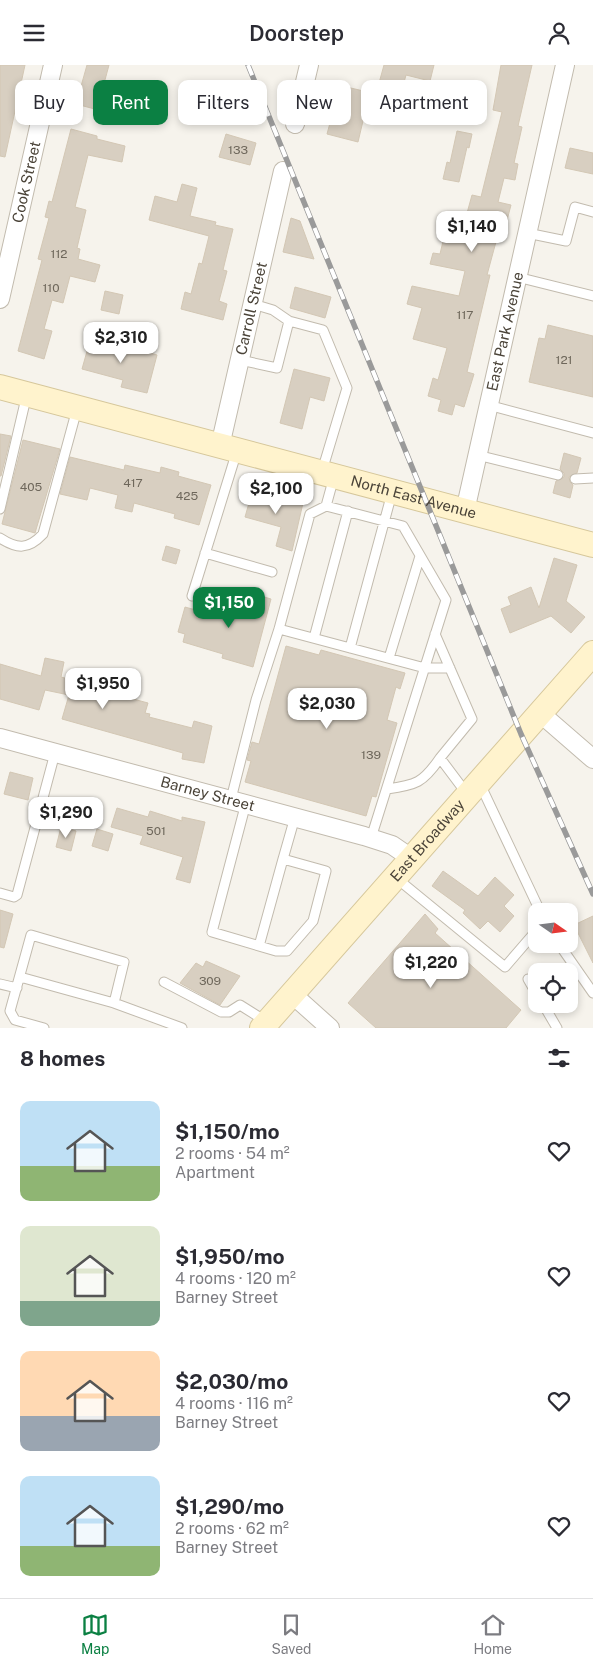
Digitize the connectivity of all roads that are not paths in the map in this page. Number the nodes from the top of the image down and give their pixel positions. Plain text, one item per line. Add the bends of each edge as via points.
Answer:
1 (53, 65) edge
2 (309, 65) edge
3 (566, 65) edge
4 (305, 80) edge
5 (283, 171) dead end
6 (593, 212) edge
7 (527, 233) junction
8 (517, 277) junction
9 (593, 296) edge
10 (0, 299) edge
11 (253, 305) junction
12 (289, 321) junction
13 (240, 360) junction
14 (0, 387) edge
15 (27, 394) junction
16 (487, 405) junction
17 (78, 408) junction
18 (593, 433) edge
19 (229, 448) junction
20 (476, 455) junction
21 (328, 475) junction
22 (558, 475) dead end
23 (593, 478) edge
24 (575, 479) dead end
25 (392, 493) junction
26 (326, 505) junction
27 (0, 509) edge
28 (348, 511) junction
29 (464, 511) junction
30 (385, 521) junction
31 (0, 537) edge
32 (593, 545) edge
33 (205, 553) junction
34 (420, 556) junction
35 (272, 572) dead end
36 (192, 596) dead end
37 (279, 629) junction
38 (436, 634) junction
39 (314, 638) junction
40 (350, 648) junction
41 (593, 653) edge
42 (389, 658) junction
43 (450, 667) junction
44 (425, 668) junction
45 (540, 713) junction
46 (0, 738) edge
47 (55, 753) junction
48 (440, 758) junction
49 (593, 759) edge
50 (473, 788) junction
51 (387, 789) junction
52 (238, 801) junction
53 (295, 817) junction
54 (371, 838) junction
55 (411, 858) junction
56 (283, 859) junction
57 (395, 877) junction
58 (0, 893) edge
59 (536, 903) edge
60 (528, 941) edge
61 (259, 946) junction
62 (566, 953) edge
63 (20, 977) junction
64 (164, 982) dead end
65 (0, 984) edge
66 (17, 988) junction
67 (593, 993) edge
68 (292, 994) junction
69 (114, 1003) junction
70 (548, 1013) edge
71 (264, 1025) edge
72 (44, 1028) edge
73 (182, 1028) edge
74 (330, 1028) edge
75 (557, 1028) edge

1 - 10 street, Cook Street
2 - 4 street
3 - 7 street, East Park Avenue
5 - 11 street, Carroll Street
6 - 7 lane via 575,207 566,241
7 - 8 street, East Park Avenue
8 - 9 lane
8 - 16 street, East Park Avenue
11 - 12 lane via 273,310
11 - 13 street, Carroll Street
12 - 13 lane via 277,368
12 - 21 lane via 323,330 347,388
13 - 19 street, Carroll Street
14 - 15 main road, North East Avenue
15 - 17 main road, North East Avenue
15 - 27 lane
16 - 18 lane
16 - 20 street, East Park Avenue
17 - 19 main road, North East Avenue
17 - 31 lane via 43,535 34,544 14,546
19 - 21 main road, North East Avenue
19 - 33 lane
20 - 22 lane
20 - 29 street, East Park Avenue
21 - 25 main road, North East Avenue
21 - 26 lane
23 - 24 lane
25 - 29 main road, North East Avenue
25 - 30 lane
26 - 28 lane
26 - 37 lane via 310,514
28 - 30 lane
28 - 39 lane
29 - 32 main road, North East Avenue
30 - 34 lane via 402,526
30 - 40 lane
33 - 35 lane
33 - 36 lane
34 - 38 lane via 446,600
34 - 42 lane
37 - 39 lane
37 - 52 lane via 256,700
38 - 43 lane
38 - 44 lane
39 - 40 lane
40 - 42 lane
41 - 45 main road, East Broadway
42 - 44 lane
43 - 44 lane
43 - 48 lane via 472,719
44 - 51 lane
45 - 49 street
45 - 50 main road, East Broadway
46 - 47 street, Barney Street
47 - 52 street, Barney Street
47 - 58 lane via 17,895
48 - 50 lane
48 - 51 lane via 428,776 420,781
50 - 55 main road, East Broadway
50 - 59 lane
51 - 54 lane
52 - 53 street, Barney Street
52 - 61 lane via 212,932
53 - 54 street, Barney Street
53 - 56 lane
54 - 55 street, Barney Street via 392,845
55 - 57 main road, East Broadway
56 - 61 lane
56 - 61 lane via 326,871 313,921 287,951
57 - 60 lane via 506,967
57 - 68 main road, East Broadway
62 - 67 lane
63 - 66 lane
63 - 69 lane
63 - 69 lane via 31,935 124,962
64 - 71 lane via 221,1012 229,1012 240,1005
65 - 66 lane
66 - 72 lane via 10,1011 15,1020
68 - 71 main road, East Broadway
68 - 74 street
69 - 73 lane
70 - 75 lane

